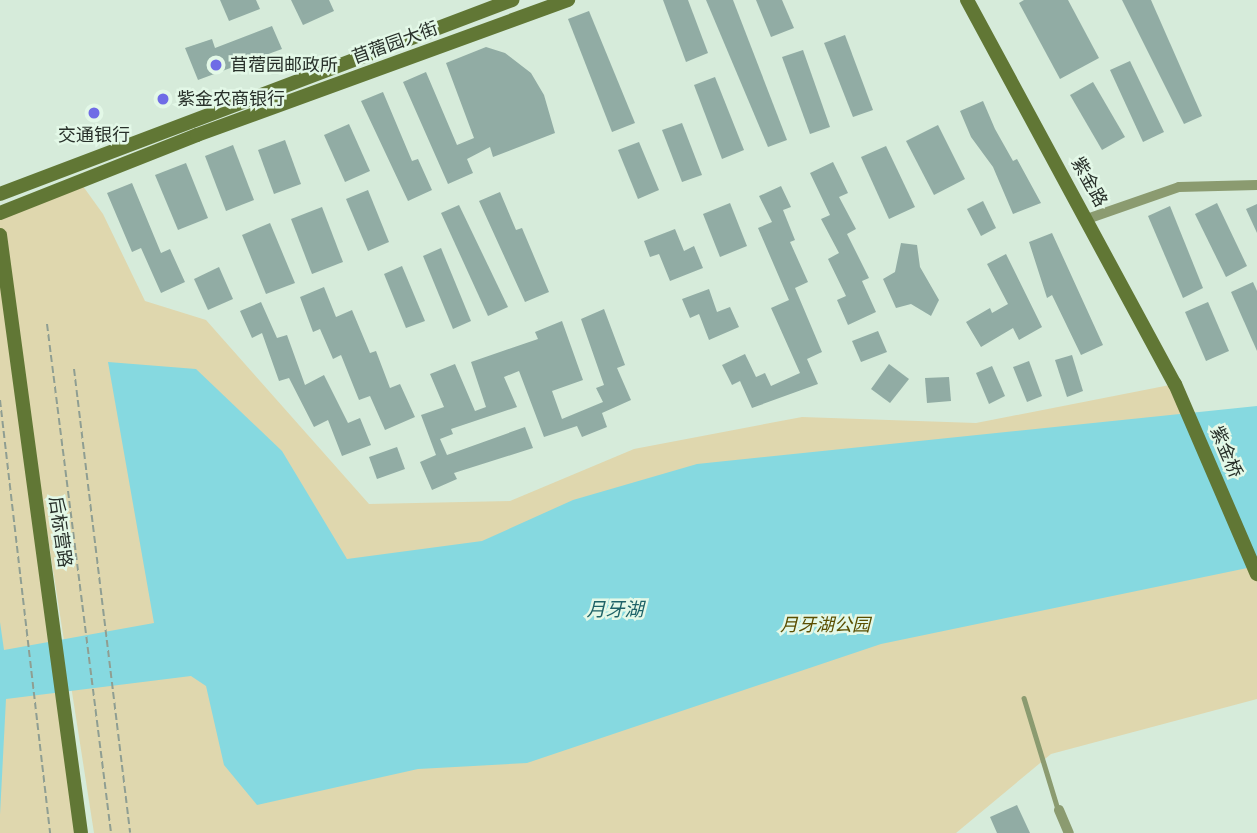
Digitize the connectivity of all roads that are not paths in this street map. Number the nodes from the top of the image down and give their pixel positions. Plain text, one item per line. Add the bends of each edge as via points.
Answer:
1 (512, 0) edge
2 (568, 0) edge
3 (967, 0) edge
4 (1257, 185) edge
5 (0, 194) edge
6 (0, 213) edge
7 (1087, 219) junction
8 (0, 235) edge
9 (1175, 384) joint
10 (1257, 574) edge
11 (1024, 698) dead end
12 (1059, 810) joint
13 (81, 833) edge
14 (1069, 833) edge

1 - 5 main road, 苜蓿园大街
2 - 6 main road, 苜蓿园大街 via 197,135
3 - 7 main road, 紫金路
4 - 7 street via 1179,187
7 - 9 main road, 紫金路
8 - 13 main road, 后标营路
9 - 10 main road, 紫金桥
11 - 12 lane
12 - 14 street

